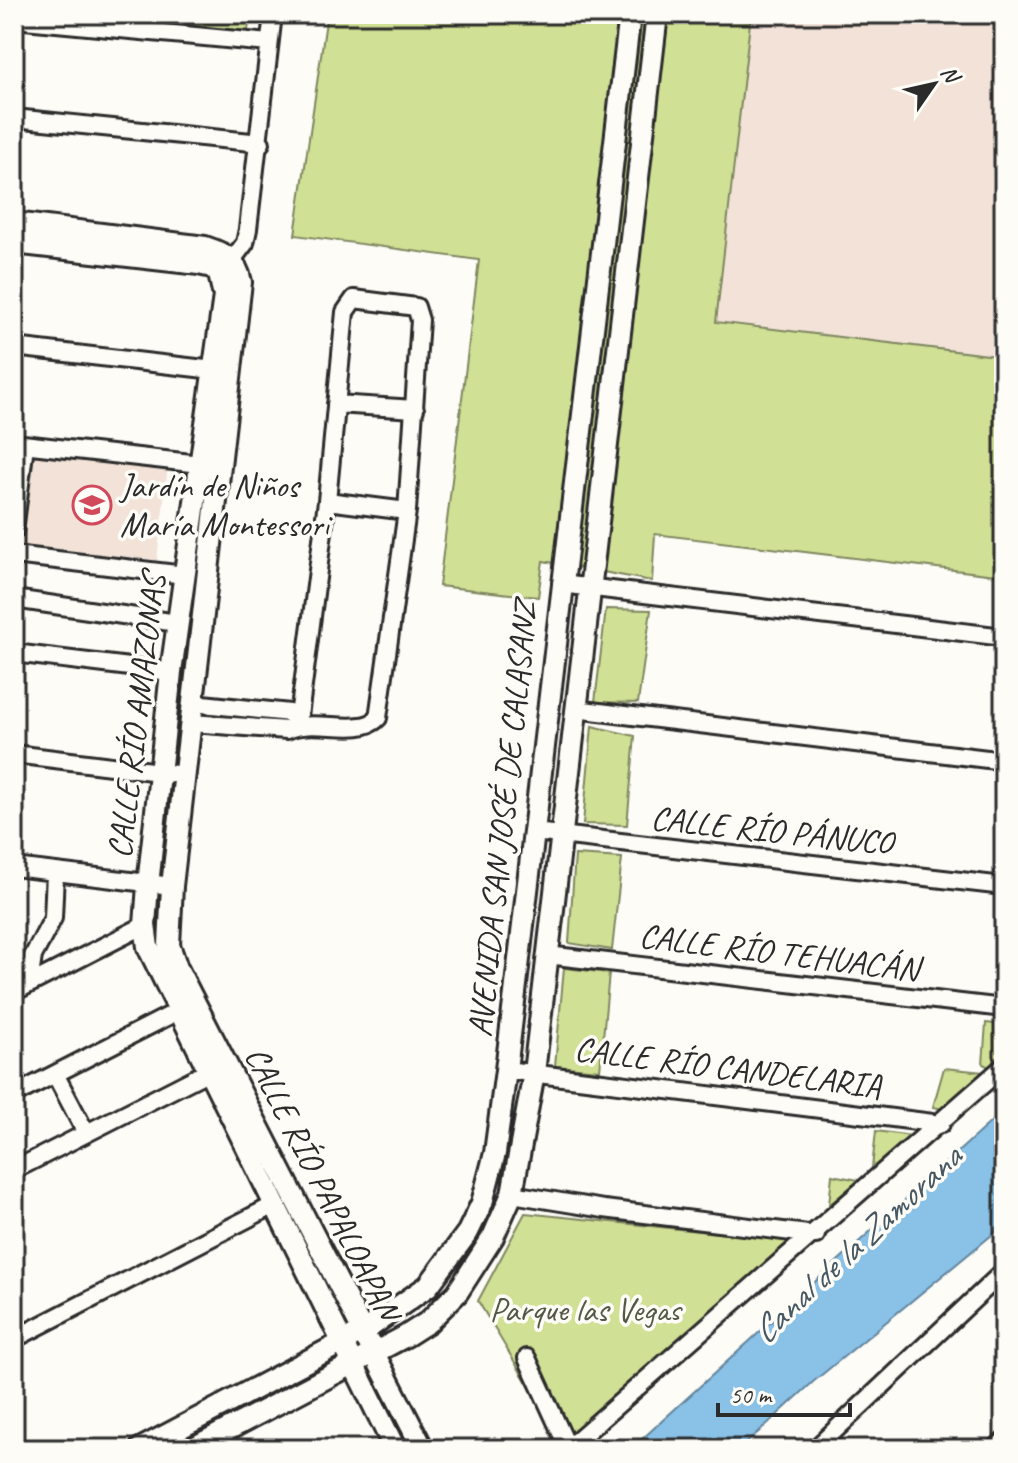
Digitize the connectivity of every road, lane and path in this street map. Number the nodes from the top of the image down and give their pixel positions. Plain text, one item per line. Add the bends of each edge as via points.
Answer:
1 (273, 14) edge
2 (630, 14) edge
3 (657, 14) edge
4 (14, 19) edge
5 (121, 22) edge
6 (269, 43) junction
7 (14, 118) edge
8 (261, 143) junction
9 (14, 223) edge
10 (14, 243) edge
11 (226, 267) junction
12 (591, 336) junction
13 (619, 339) junction
14 (14, 347) edge
15 (214, 370) junction
16 (336, 404) junction
17 (415, 409) junction
18 (19, 444) edge
19 (200, 464) junction
20 (327, 501) junction
21 (407, 511) junction
22 (14, 531) edge
23 (189, 545) junction
24 (210, 546) junction
25 (14, 555) edge
26 (185, 575) junction
27 (561, 584) junction
28 (590, 588) junction
29 (14, 599) edge
30 (177, 623) junction
31 (1004, 637) edge
32 (14, 653) edge
33 (171, 672) junction
34 (575, 709) junction
35 (192, 713) junction
36 (298, 724) junction
37 (14, 754) edge
38 (1004, 761) edge
39 (160, 772) junction
40 (184, 775) junction
41 (534, 832) junction
42 (561, 837) junction
43 (16, 869) edge
44 (55, 873) junction
45 (148, 885) junction
46 (172, 886) junction
47 (1004, 886) edge
48 (145, 925) junction
49 (158, 946) junction
50 (547, 955) junction
51 (21, 988) edge
52 (187, 1007) junction
53 (1004, 1008) edge
54 (1004, 1066) edge
55 (217, 1067) junction
56 (506, 1070) junction
57 (534, 1073) junction
58 (55, 1074) junction
59 (14, 1095) edge
60 (941, 1124) junction
61 (86, 1133) junction
62 (14, 1170) edge
63 (512, 1194) junction
64 (274, 1205) junction
65 (816, 1235) junction
66 (1004, 1271) edge
67 (364, 1331) junction
68 (14, 1339) edge
69 (342, 1344) junction
70 (376, 1354) junction
71 (527, 1358) dead end
72 (353, 1366) junction
73 (1004, 1441) edge
74 (140, 1449) edge
75 (191, 1449) edge
76 (395, 1449) edge
77 (423, 1449) edge
78 (568, 1449) edge
79 (815, 1449) edge
80 (995, 1449) edge

1 - 6 street, CALLE RÍO AMAZONAS
2 - 12 street, AVENIDA SAN JOSÉ DE CALASANZ
3 - 13 street, AVENIDA SAN JOSÉ DE CALASANZ
4 - 5 street
5 - 6 street
6 - 8 street, CALLE RÍO AMAZONAS
7 - 8 street
8 - 11 street, CALLE RÍO AMAZONAS via 245,243
9 - 11 street via 205,247 227,254
10 - 11 street
11 - 15 street, CALLE RÍO AMAZONAS
11 - 24 street, CALLE RÍO AMAZONAS via 241,282
12 - 13 street
12 - 27 street, AVENIDA SAN JOSÉ DE CALASANZ
13 - 28 street, AVENIDA SAN JOSÉ DE CALASANZ
14 - 15 street
15 - 19 street, CALLE RÍO AMAZONAS
16 - 17 street
16 - 17 street via 345,312 354,299 396,302 420,313
16 - 20 street
17 - 21 street
18 - 19 street
18 - 22 street
19 - 23 street, CALLE RÍO AMAZONAS
20 - 21 street
20 - 36 street
21 - 36 street via 378,718 367,726
23 - 24 street
23 - 26 street, CALLE RÍO AMAZONAS
24 - 35 street, CALLE RÍO AMAZONAS
25 - 26 street
26 - 30 street, CALLE RÍO AMAZONAS
27 - 28 street
27 - 41 street, AVENIDA SAN JOSÉ DE CALASANZ
28 - 31 street
28 - 34 street, AVENIDA SAN JOSÉ DE CALASANZ
29 - 30 street
30 - 33 street, CALLE RÍO AMAZONAS
32 - 33 street
33 - 39 street, CALLE RÍO AMAZONAS
34 - 38 street
34 - 42 street, AVENIDA SAN JOSÉ DE CALASANZ
35 - 36 street via 287,730
35 - 40 street, CALLE RÍO AMAZONAS
37 - 39 street
39 - 40 street
39 - 45 street, CALLE RÍO AMAZONAS
40 - 46 street, CALLE RÍO AMAZONAS
41 - 42 street, CALLE RÍO PÁNUCO
41 - 56 street, AVENIDA SAN JOSÉ DE CALASANZ
42 - 47 street, CALLE RÍO PÁNUCO
42 - 50 street, AVENIDA SAN JOSÉ DE CALASANZ
43 - 44 street
44 - 45 street
44 - 51 street via 53,918
45 - 46 street
45 - 48 street, CALLE RÍO AMAZONAS
46 - 49 street, CALLE RÍO AMAZONAS
48 - 49 street, CALLE RÍO AMAZONAS
48 - 51 street
49 - 52 street, CALLE RÍO PAPALOAPAN
50 - 53 street, CALLE RÍO TEHUACÁN
50 - 57 street, AVENIDA SAN JOSÉ DE CALASANZ
52 - 55 street, CALLE RÍO PAPALOAPAN
52 - 58 street
54 - 60 street
55 - 61 street
55 - 64 street, CALLE RÍO PAPALOAPAN
55 - 67 street, CALLE RÍO PAPALOAPAN
56 - 57 street, CALLE RÍO CANDELARIA
56 - 67 street, AVENIDA SAN JOSÉ DE CALASANZ via 491,1176 468,1232 428,1286
57 - 60 street, CALLE RÍO CANDELARIA
57 - 63 street, AVENIDA SAN JOSÉ DE CALASANZ
58 - 59 street
58 - 61 street
60 - 65 street
61 - 62 street
63 - 65 street
63 - 70 street, AVENIDA SAN JOSÉ DE CALASANZ via 493,1237 457,1293 428,1322
64 - 68 street
64 - 69 street, CALLE RÍO PAPALOAPAN
65 - 78 street
66 - 79 street
67 - 69 street, AVENIDA SAN JOSÉ DE CALASANZ
67 - 70 street, CALLE RÍO PAPALOAPAN
69 - 72 street, CALLE RÍO PAPALOAPAN
69 - 74 street, AVENIDA SAN JOSÉ DE CALASANZ
70 - 72 street, AVENIDA SAN JOSÉ DE CALASANZ
70 - 77 street, CALLE RÍO PAPALOAPAN
71 - 78 street
72 - 75 street, AVENIDA SAN JOSÉ DE CALASANZ
72 - 76 street, CALLE RÍO PAPALOAPAN
73 - 80 street

